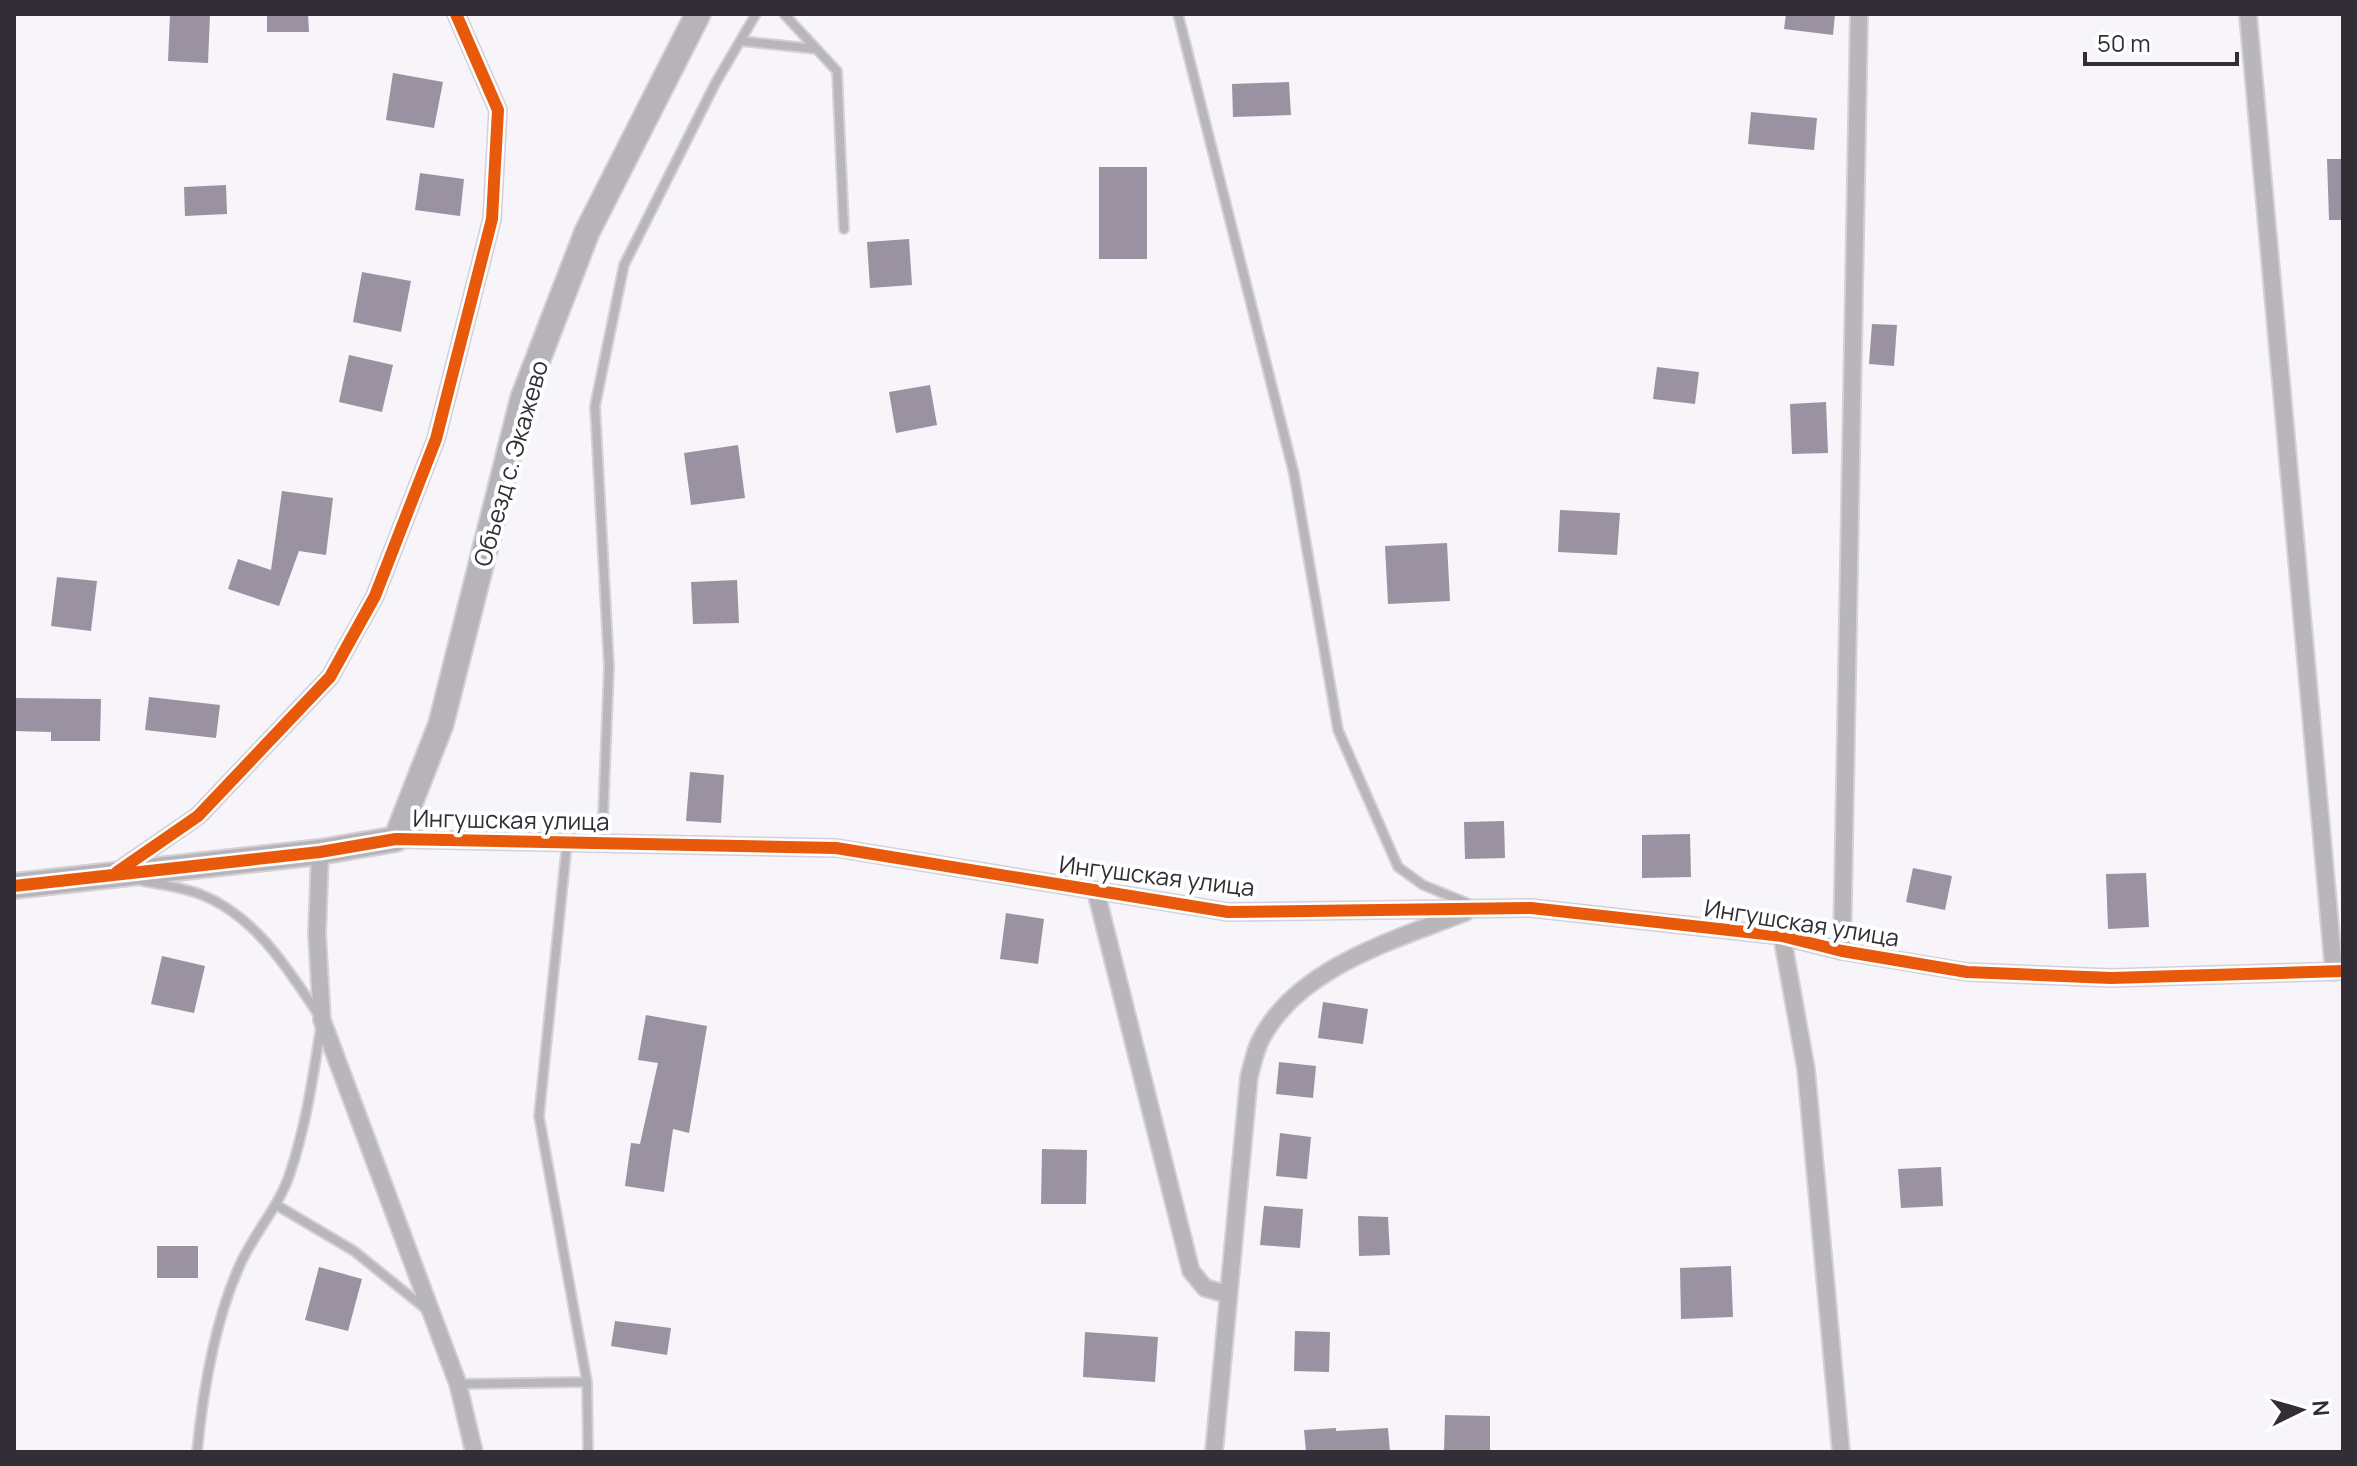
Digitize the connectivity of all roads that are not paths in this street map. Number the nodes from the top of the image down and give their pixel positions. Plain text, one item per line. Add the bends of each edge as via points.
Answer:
1 (456, 14) edge
2 (698, 14) edge
3 (756, 14) edge
4 (784, 14) edge
5 (1178, 14) edge
6 (1859, 14) edge
7 (2248, 14) edge
8 (741, 41) junction
9 (816, 49) junction
10 (844, 229) dead end
11 (396, 839) junction
12 (567, 843) junction
13 (602, 843) junction
14 (320, 852) junction
15 (114, 874) junction
16 (14, 886) edge
17 (1096, 892) junction
18 (1477, 907) junction
19 (1782, 936) junction
20 (1842, 951) junction
21 (2339, 972) edge
22 (322, 1020) junction
23 (278, 1206) junction
24 (1227, 1294) junction
25 (433, 1315) junction
26 (587, 1382) junction
27 (458, 1384) junction
28 (197, 1452) edge
29 (474, 1452) edge
30 (588, 1452) edge
31 (1214, 1452) edge
32 (1841, 1452) edge

1 - 15 street via 498,110 492,219 436,439 375,596 330,677 198,816
2 - 11 main road, Объезд с. Экажево via 587,232 523,398 441,724
3 - 8 lane
4 - 9 lane
5 - 18 lane via 1294,474 1338,730 1398,867 1423,885
6 - 20 street
7 - 21 street
8 - 9 lane
8 - 13 lane via 624,265 595,406 609,667
9 - 10 lane via 837,71
11 - 12 street, Ингушская улица
11 - 14 main road, Ингушская улица
12 - 13 street, Ингушская улица
12 - 26 lane via 539,1116
13 - 17 street, Ингушская улица via 836,848
14 - 15 main road, Ингушская улица
14 - 22 street
15 - 16 main road, Ингушская улица
15 - 22 lane via 202,894 233,912 285,964
17 - 18 street, Ингушская улица via 1228,912
17 - 24 street via 1191,1271 1205,1288
18 - 19 street, Ингушская улица via 1531,908
18 - 24 street via 1332,970 1277,1016 1260,1041 1249,1077
19 - 20 street, Ингушская улица
19 - 32 street via 1806,1069
20 - 21 street, Ингушская улица via 1967,972 2082,977
22 - 23 lane via 310,1102
22 - 25 street
23 - 25 lane via 354,1251
23 - 28 lane via 255,1236 227,1298 202,1404
24 - 31 street
25 - 27 street
26 - 27 lane
26 - 30 lane
27 - 29 street

